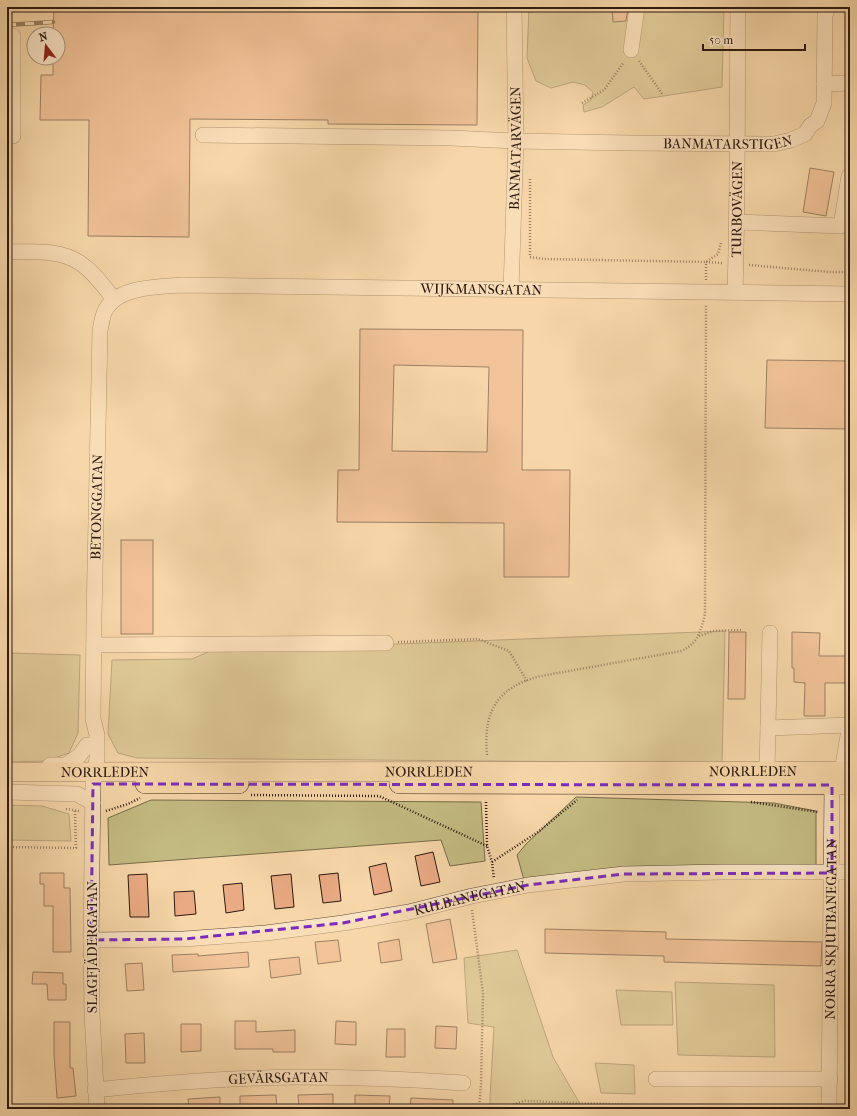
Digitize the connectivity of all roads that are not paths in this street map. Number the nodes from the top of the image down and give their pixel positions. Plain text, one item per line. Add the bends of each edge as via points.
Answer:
1 (514, 7) edge
2 (637, 7) edge
3 (738, 7) edge
4 (828, 7) edge
5 (7, 35) edge
6 (632, 50) road end
7 (850, 83) edge
8 (824, 84) junction
9 (203, 134) dead end
10 (13, 136) dead end
11 (516, 141) junction
12 (736, 144) junction
13 (849, 176) dead end
14 (737, 222) junction
15 (845, 227) edge
16 (7, 252) edge
17 (510, 290) junction
18 (735, 292) junction
19 (850, 294) edge
20 (114, 299) junction
21 (770, 633) dead end
22 (386, 643) road end
23 (94, 645) junction
24 (850, 724) edge
25 (768, 728) junction
26 (92, 745) junction
27 (7, 766) edge
28 (767, 771) junction
29 (7, 772) edge
30 (125, 772) junction
31 (93, 776) junction
32 (846, 781) edge
33 (7, 783) edge
34 (7, 792) edge
35 (93, 807) junction
36 (850, 872) edge
37 (832, 873) junction
38 (91, 940) junction
39 (656, 1079) dead end
40 (830, 1079) junction
41 (463, 1083) dead end
42 (95, 1090) junction
43 (97, 1109) edge
44 (829, 1109) edge

1 - 11 street, BANMATARVÄGEN
2 - 6 street
3 - 12 street, TURBOVÄGEN
4 - 8 street, BANMATARSTIGEN via 825,15
5 - 10 street via 13,36
7 - 8 street
8 - 12 street, BANMATARSTIGEN via 824,103 820,116 804,134 774,144
9 - 11 street, BANMATARSTIGEN
11 - 12 street, BANMATARSTIGEN
11 - 17 street, BANMATARVÄGEN
12 - 14 street, TURBOVÄGEN
13 - 15 street
14 - 15 street
14 - 18 street, TURBOVÄGEN
16 - 20 street via 54,253 70,258 97,278
17 - 18 street, WIJKMANSGATAN
17 - 20 street, WIJKMANSGATAN via 182,285 153,287 129,292
18 - 19 street, WIJKMANSGATAN
20 - 23 street, BETONGGATAN via 104,312 100,331
21 - 25 street
22 - 23 street
23 - 26 street, BETONGGATAN via 93,719 97,735
24 - 25 street
24 - 32 street, NORRA SKJUTBANEGATAN
25 - 28 street
26 - 27 street via 66,765
26 - 30 street, BETONGGATAN via 107,763
26 - 31 street, BETONGGATAN
28 - 30 main road, NORRLEDEN
28 - 32 main road, NORRLEDEN
29 - 31 main road, NORRLEDEN
30 - 31 main road, NORRLEDEN
31 - 32 main road, NORRLEDEN
31 - 33 main road, NORRLEDEN
31 - 35 street, SLAGFJÄDERGATAN
32 - 37 street, NORRA SKJUTBANEGATAN via 832,813
34 - 35 street via 77,794
35 - 38 street, SLAGFJÄDERGATAN
36 - 37 street, KULBANEGATAN
37 - 38 street, KULBANEGATAN via 624,874 528,885 409,912 344,923 184,939
37 - 40 street, NORRA SKJUTBANEGATAN
38 - 42 street, SLAGFJÄDERGATAN
39 - 40 street
40 - 44 street, NORRA SKJUTBANEGATAN
41 - 42 street, GEVÄRSGATAN via 295,1077 163,1083
42 - 43 street, SLAGFJÄDERGATAN

